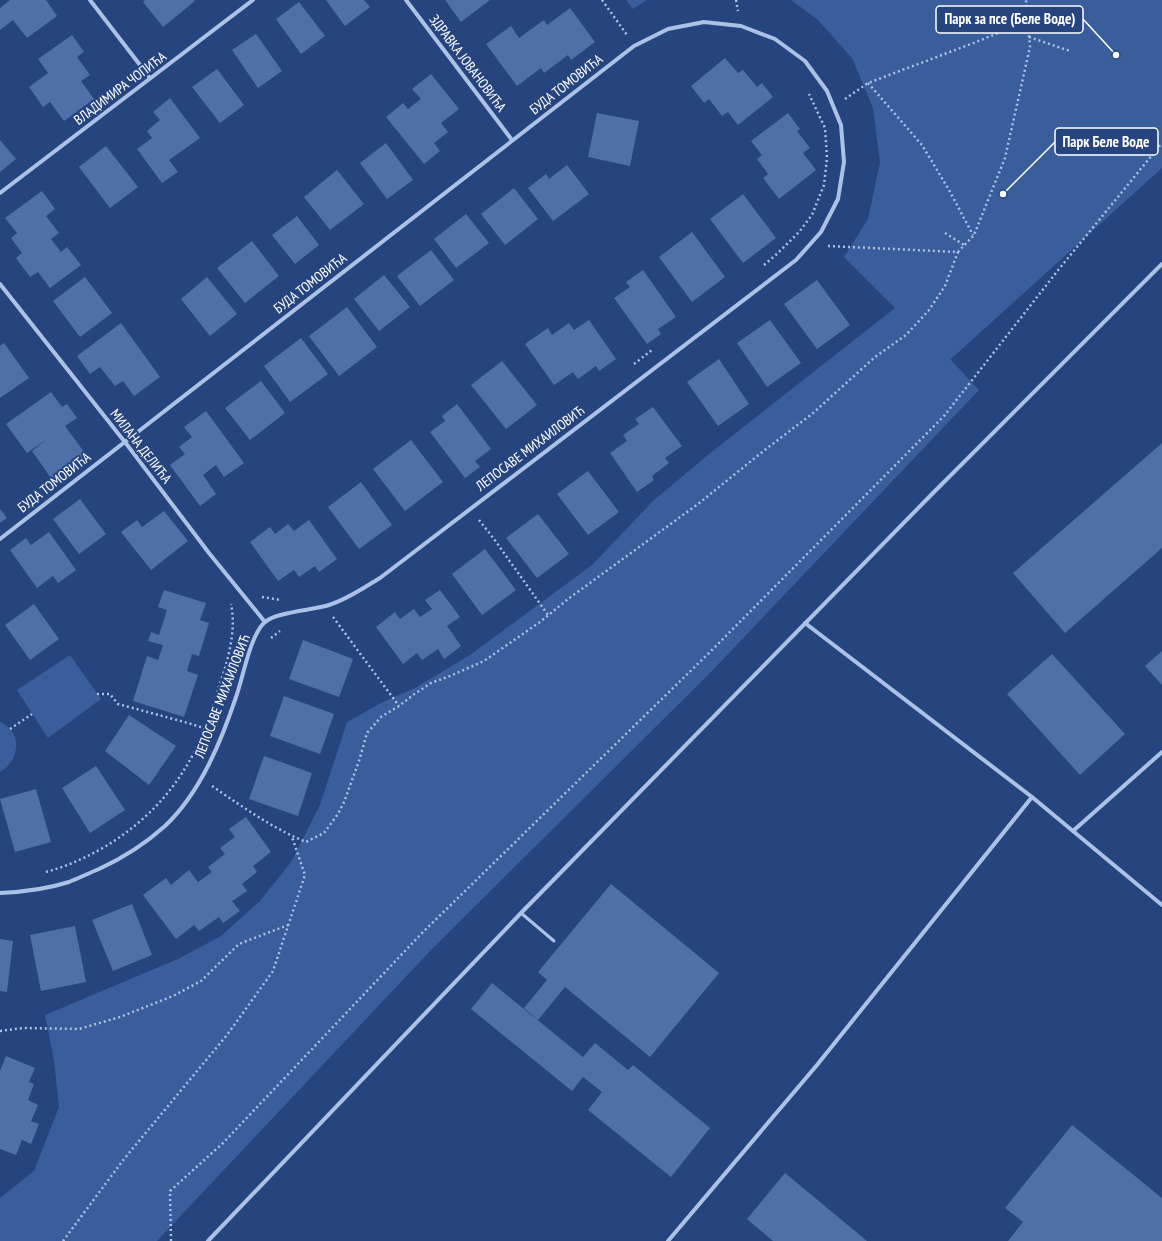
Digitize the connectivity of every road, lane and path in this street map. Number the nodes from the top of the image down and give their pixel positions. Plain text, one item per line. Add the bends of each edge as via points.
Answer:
1 (90, 0) edge
2 (253, 0) edge
3 (406, 0) edge
4 (602, 0) edge
5 (1026, 0) edge
6 (1028, 21) junction
7 (1029, 37) junction
8 (634, 46) junction
9 (1070, 51) dead end
10 (150, 78) junction
11 (868, 83) junction
12 (807, 91) dead end
13 (833, 106) junction
14 (512, 140) junction
15 (1162, 143) edge
16 (0, 193) edge
17 (945, 233) dead end
18 (974, 235) junction
19 (964, 245) junction
20 (807, 248) junction
21 (958, 252) junction
22 (1162, 264) edge
23 (760, 268) dead end
24 (0, 284) edge
25 (653, 349) dead end
26 (629, 368) dead end
27 (124, 441) junction
28 (470, 508) junction
29 (0, 539) edge
30 (255, 596) dead end
31 (282, 600) dead end
32 (230, 602) dead end
33 (330, 614) dead end
34 (548, 615) junction
35 (265, 622) junction
36 (805, 623) junction
37 (97, 694) dead end
38 (399, 706) junction
39 (32, 714) dead end
40 (10, 728) dead end
41 (204, 728) junction
42 (222, 735) junction
43 (1162, 752) edge
44 (211, 785) dead end
45 (1032, 797) junction
46 (1073, 831) junction
47 (291, 836) junction
48 (42, 873) dead end
49 (0, 893) edge
50 (1162, 905) edge
51 (521, 913) junction
52 (288, 925) junction
53 (554, 941) dead end
54 (0, 1031) edge
55 (63, 1241) edge
56 (171, 1241) edge
57 (208, 1241) edge
58 (668, 1241) edge

1 - 10 street
2 - 10 street, ВЛАДИМИРА ЧОПИЋА
3 - 14 street, ЗДРАВКА ЈОВАНОВИЋА
4 - 8 path
5 - 6 path
6 - 7 path
6 - 11 path
7 - 9 path
7 - 18 path via 1030,47 1005,158
8 - 13 street, ЛЕПОСАВЕ МИХАИЛОВИЋ via 668,29 704,22 741,26 775,39 805,61 827,91
8 - 14 street, БУДА ТОМОВИЋА
10 - 16 street, ВЛАДИМИРА ЧОПИЋА
11 - 13 path
11 - 18 path via 922,145
12 - 23 path via 825,128 827,158 824,185 808,221
13 - 20 street, ЛЕПОСАВЕ МИХАИЛОВИЋ via 841,125 844,162 838,199 821,232
14 - 27 street, БУДА ТОМОВИЋА
15 - 56 path via 944,416 710,652 422,933 223,1144 170,1191
17 - 19 path
18 - 19 path
19 - 21 path
20 - 21 path via 827,246
20 - 28 street, ЛЕПОСАВЕ МИХАИЛОВИЋ via 796,260
21 - 34 path via 945,286 929,310 906,335 875,357 812,414 692,508
22 - 36 street
24 - 27 street, МИЛАНА ДЕЛИЋА
25 - 26 path
27 - 29 street, БУДА ТОМОВИЋА
27 - 35 street, МИЛАНА ДЕЛИЋА
28 - 34 path
28 - 35 street, ЛЕПОСАВЕ МИХАИЛОВИЋ via 380,578 353,595 328,605 278,615
30 - 31 path
32 - 41 path via 233,615 228,656
33 - 38 path
34 - 38 path via 484,661 431,683
35 - 42 street, ЛЕПОСАВЕ МИХАИЛОВИЋ via 252,646
36 - 45 street
36 - 51 street
37 - 41 path via 110,694 118,704
38 - 47 path via 381,717 367,733 344,802 324,833 306,842
39 - 40 path
41 - 42 path
41 - 48 path via 184,771 166,796 140,820 106,847 60,868
42 - 49 street, ЛЕПОСАВЕ МИХАИЛОВИЋ via 212,760 194,791 166,825 142,845 119,860 68,882
43 - 46 street
44 - 47 path
45 - 46 street
45 - 58 street via 817,1064
46 - 50 street
47 - 52 path via 305,874
51 - 53 lane
51 - 57 street
52 - 54 path via 239,944 201,981 173,996 120,1017 79,1029 23,1028
52 - 55 path via 273,971 227,1036 124,1158

